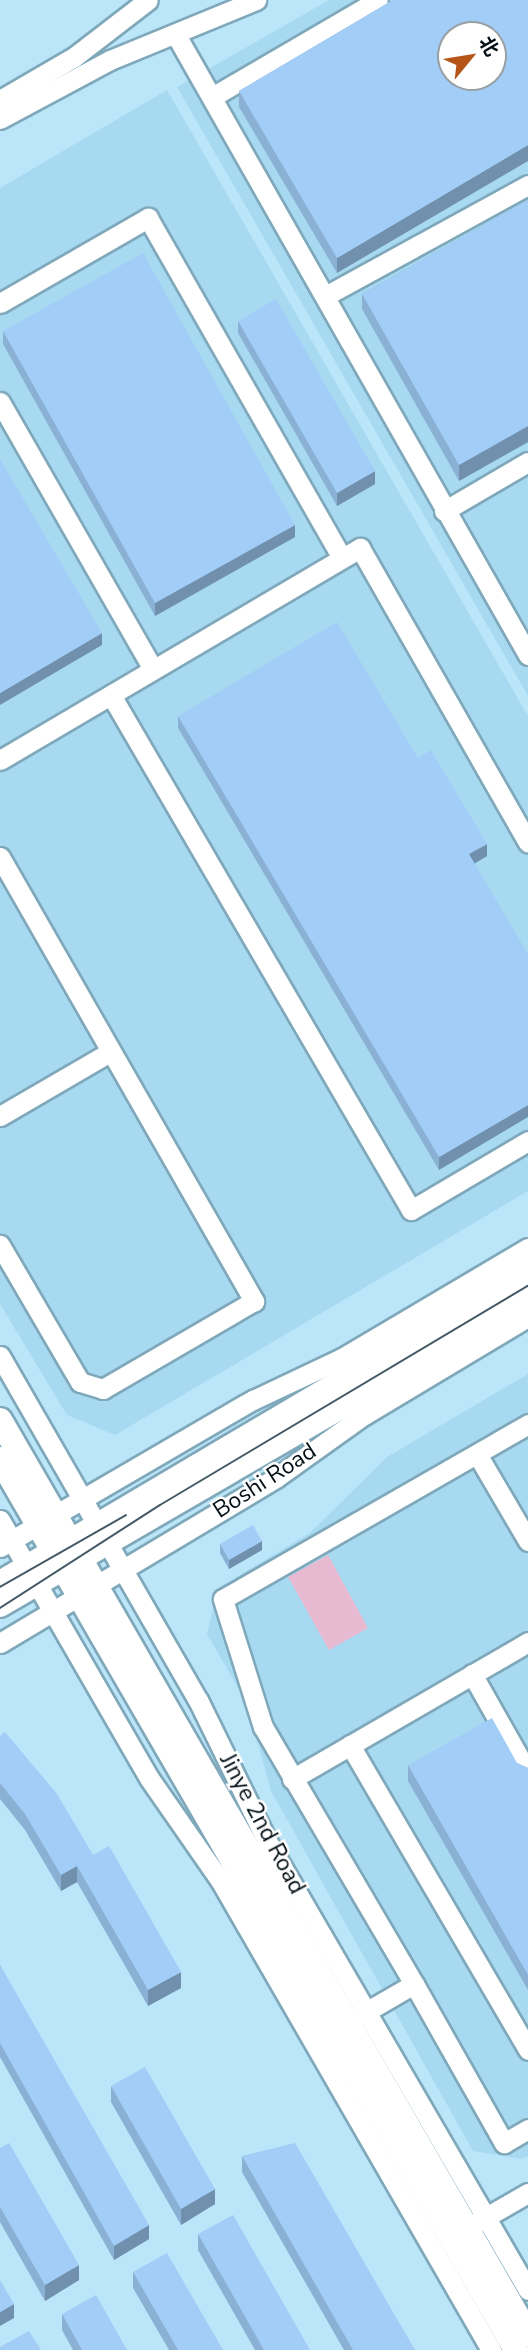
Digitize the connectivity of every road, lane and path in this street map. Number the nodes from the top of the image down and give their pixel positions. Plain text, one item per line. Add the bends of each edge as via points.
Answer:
1 (148, 0) edge
2 (256, 0) edge
3 (378, 0) edge
4 (176, 35) junction
5 (212, 97) junction
6 (0, 100) edge
7 (0, 119) edge
8 (528, 185) edge
9 (327, 295) junction
10 (0, 303) edge
11 (0, 402) edge
12 (528, 462) edge
13 (444, 511) junction
14 (342, 558) junction
15 (528, 654) edge
16 (153, 669) junction
17 (111, 695) junction
18 (0, 760) edge
19 (528, 842) edge
20 (0, 857) edge
21 (110, 1052) junction
22 (0, 1116) edge
23 (528, 1142) edge
24 (0, 1245) edge
25 (528, 1248) edge
26 (528, 1271) edge
27 (528, 1298) edge
28 (528, 1317) edge
29 (0, 1356) edge
30 (0, 1420) edge
31 (528, 1424) edge
32 (477, 1454) junction
33 (0, 1459) edge
34 (83, 1499) junction
35 (0, 1520) edge
36 (47, 1520) junction
37 (103, 1534) junction
38 (528, 1541) edge
39 (6, 1544) edge
40 (67, 1555) junction
41 (122, 1569) junction
42 (33, 1575) junction
43 (0, 1583) edge
44 (88, 1591) junction
45 (0, 1605) edge
46 (54, 1612) junction
47 (528, 1642) edge
48 (0, 1643) edge
49 (472, 1674) junction
50 (351, 1745) junction
51 (528, 1773) edge
52 (292, 1779) junction
53 (414, 1984) junction
54 (349, 2022) junction
55 (528, 2050) edge
56 (528, 2129) edge
57 (528, 2193) edge
58 (468, 2228) junction
59 (528, 2290) edge
60 (528, 2334) edge
61 (491, 2350) edge
62 (516, 2350) edge

1 - 6 street via 74,57
2 - 4 street
3 - 5 street
4 - 5 street
4 - 7 street via 89,69
5 - 9 street
8 - 9 street
9 - 13 street
10 - 14 street via 148,218
11 - 16 street
12 - 13 street
13 - 15 street
14 - 16 street
14 - 19 street via 360,548
16 - 17 street
17 - 18 street
17 - 23 street via 411,1210
20 - 21 street
21 - 22 street
21 - 24 street via 254,1301 103,1390 80,1382
25 - 34 street via 342,1358 253,1400
26 - 37 main road, Boshi Road
27 - 37 main road, Boshi Road
28 - 41 street, Boshi Road via 363,1415 277,1477
29 - 34 street, Jinye 2nd Road
30 - 36 main road, Jinye 2nd Road
31 - 32 street
32 - 38 street
32 - 52 street via 223,1599 263,1727
33 - 36 main road, Jinye 2nd Road
34 - 36 street
34 - 37 street, Jinye 2nd Road
35 - 39 street
36 - 39 street
36 - 40 main road, Jinye 2nd Road
37 - 40 main road, Boshi Road
37 - 41 street, Jinye 2nd Road
39 - 42 street
40 - 42 main road, Boshi Road
40 - 44 main road, Jinye 2nd Road
41 - 44 street, Boshi Road
41 - 54 street, Jinye 2nd Road via 198,1700
42 - 43 main road, Boshi Road
42 - 45 main road, Boshi Road
42 - 46 street
44 - 46 street, Boshi Road
44 - 54 main road, Jinye 2nd Road
46 - 48 street, Boshi Road
46 - 61 street via 149,1778 220,1880
47 - 49 street
49 - 50 street
49 - 51 street
50 - 52 street
50 - 55 street
52 - 53 street
53 - 54 street
53 - 56 street via 504,2143
54 - 58 main road, Jinye 2nd Road
57 - 58 street
58 - 59 street, Jinye 2nd Road
58 - 60 main road, Jinye 2nd Road
58 - 62 main road, Jinye 2nd Road

